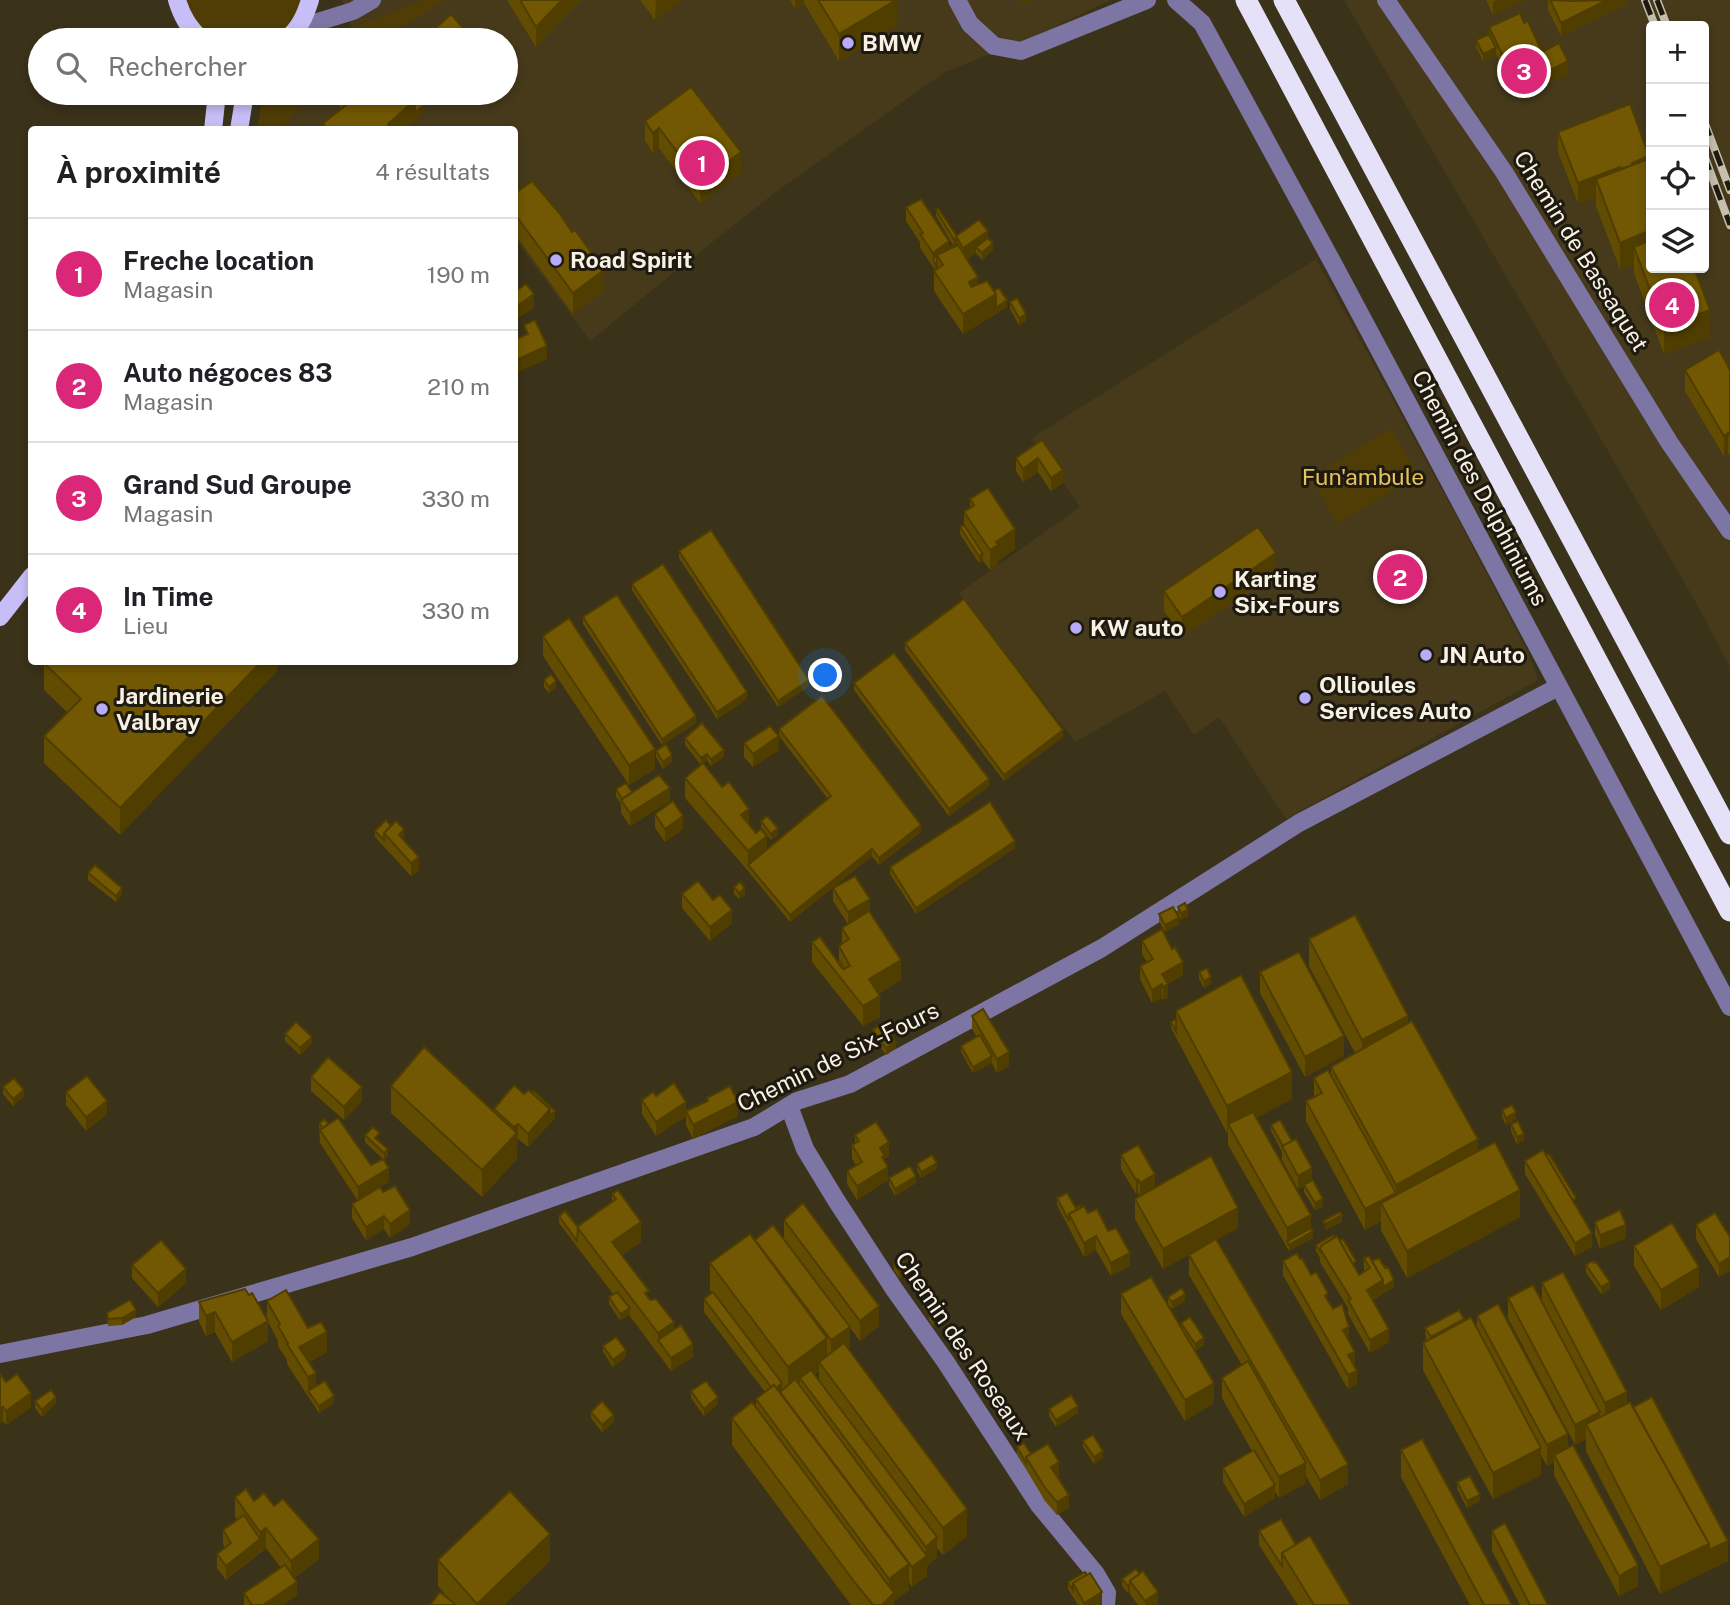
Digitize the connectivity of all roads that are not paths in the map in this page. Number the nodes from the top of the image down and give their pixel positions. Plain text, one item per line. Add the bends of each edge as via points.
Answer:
1 (177, 0) edge
2 (310, 0) edge
3 (372, 0) edge
4 (957, 0) edge
5 (1147, 0) edge
6 (1176, 0) edge
7 (1246, 0) edge
8 (1284, 0) edge
9 (1386, 0) edge
10 (190, 28) edge
11 (295, 28) edge
12 (307, 28) edge
13 (216, 105) edge
14 (243, 105) edge
15 (213, 126) edge
16 (240, 126) edge
17 (1730, 531) edge
18 (28, 581) edge
19 (0, 617) edge
20 (1558, 687) junction
21 (1730, 834) edge
22 (1730, 911) edge
23 (1730, 1007) edge
24 (789, 1106) junction
25 (0, 1354) edge
26 (1107, 1605) edge

1 - 10 main road
2 - 11 main road
3 - 12 street
4 - 5 street via 970,24 994,46 1021,51
6 - 20 street, Chemin des Delphiniums via 1202,23
7 - 22 highway
8 - 21 highway
9 - 17 street, Chemin de Bassaquet via 1504,172 1669,442
13 - 15 main road
14 - 16 main road
18 - 19 main road
20 - 23 street, Chemin des Delphiniums
20 - 24 street, Chemin de Six-Fours via 1299,823 1102,948 850,1084
24 - 25 street, Chemin de Six-Fours via 754,1127 412,1247 147,1325
24 - 26 street, Chemin des Roseaux via 805,1149 836,1200 1040,1505 1096,1574 1107,1593

